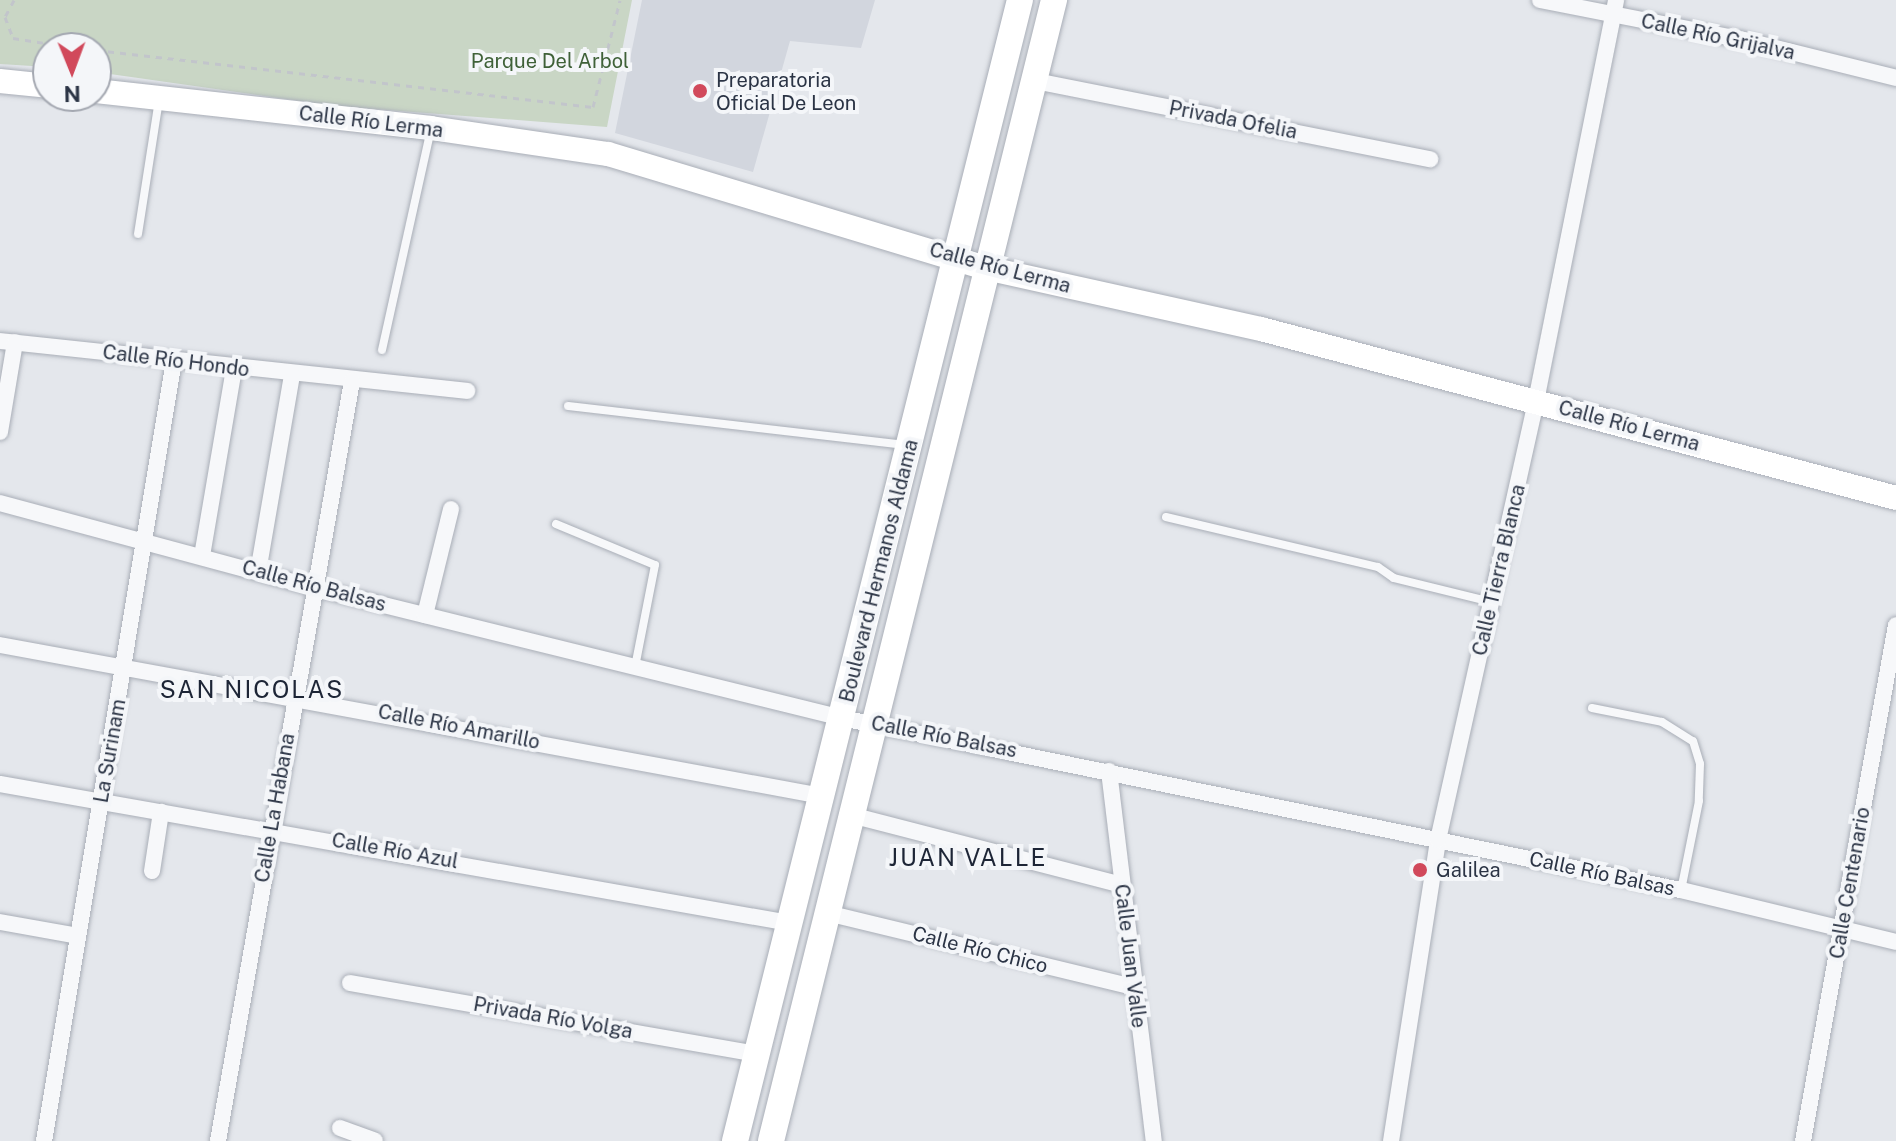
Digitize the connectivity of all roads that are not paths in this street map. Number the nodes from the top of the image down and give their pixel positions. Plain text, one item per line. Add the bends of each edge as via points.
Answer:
1 (1020, 0) edge
2 (1054, 0) edge
3 (1540, 0) edge
4 (1615, 8) edge
5 (1896, 78) edge
6 (0, 81) edge
7 (1035, 81) junction
8 (32, 84) edge
9 (112, 93) edge
10 (159, 98) junction
11 (431, 128) junction
12 (1430, 159) dead end
13 (138, 234) dead end
14 (957, 258) junction
15 (990, 269) junction
16 (8, 341) edge
17 (382, 350) dead end
18 (174, 361) junction
19 (234, 368) junction
20 (292, 375) junction
21 (352, 381) junction
22 (467, 391) dead end
23 (1536, 401) junction
24 (568, 406) dead end
25 (0, 432) edge
26 (910, 446) junction
27 (1896, 498) edge
28 (0, 503) edge
29 (451, 509) dead end
30 (1166, 517) dead end
31 (556, 524) dead end
32 (144, 540) junction
33 (202, 556) junction
34 (258, 572) junction
35 (315, 588) junction
36 (1491, 602) junction
37 (425, 615) junction
38 (1896, 625) edge
39 (0, 645) edge
40 (126, 667) junction
41 (635, 667) junction
42 (295, 695) junction
43 (1592, 708) dead end
44 (842, 718) junction
45 (874, 723) junction
46 (1109, 771) junction
47 (0, 784) edge
48 (822, 796) junction
49 (101, 803) junction
50 (161, 812) junction
51 (851, 815) junction
52 (272, 828) junction
53 (1438, 840) junction
54 (152, 871) dead end
55 (1121, 885) junction
56 (1681, 890) junction
57 (827, 913) junction
58 (0, 922) edge
59 (789, 923) junction
60 (1842, 928) junction
61 (78, 936) junction
62 (1896, 942) edge
63 (350, 983) dead end
64 (1134, 987) junction
65 (757, 1054) junction
66 (340, 1128) dead end
67 (44, 1141) edge
68 (218, 1141) edge
69 (375, 1141) edge
70 (735, 1141) edge
71 (771, 1141) edge
72 (1154, 1141) edge
73 (1391, 1141) edge
74 (1803, 1141) edge

1 - 14 main road, Boulevard Hermanos Aldama
2 - 7 main road, Boulevard Hermanos Aldama
3 - 4 street, Calle Río Grijalva
4 - 5 street, Calle Río Grijalva
4 - 23 street, Calle Tierra Blanca
6 - 8 street
7 - 12 street, Privada Ofelia
7 - 15 main road, Boulevard Hermanos Aldama
9 - 10 street, Calle Río Lerma
10 - 11 street, Calle Río Lerma
10 - 13 lane
11 - 14 street, Calle Río Lerma via 608,154
11 - 17 lane
14 - 15 street, Calle Río Lerma
14 - 26 main road, Boulevard Hermanos Aldama
15 - 23 street, Calle Río Lerma via 1261,329
15 - 45 main road, Boulevard Hermanos Aldama
16 - 18 street, Calle Río Hondo
16 - 25 street
18 - 19 street, Calle Río Hondo
18 - 32 street, La Surinam
19 - 20 street, Calle Río Hondo
19 - 33 street
20 - 21 street, Calle Río Hondo
20 - 34 street
21 - 22 street, Calle Río Hondo
21 - 35 street, Calle La Habana
23 - 27 street, Calle Río Lerma
23 - 36 street, Calle Tierra Blanca
24 - 26 lane
26 - 44 main road, Boulevard Hermanos Aldama
28 - 32 street, Calle Río Balsas
29 - 37 street
30 - 36 lane via 1378,567 1394,578
31 - 41 lane via 655,565
32 - 33 street, Calle Río Balsas
32 - 40 street, La Surinam
33 - 34 street, Calle Río Balsas
34 - 35 street, Calle Río Balsas
35 - 37 street, Calle Río Balsas
35 - 42 street, Calle La Habana
36 - 53 street, Calle Tierra Blanca
37 - 41 street, Calle Río Balsas
38 - 60 street, Calle Centenario
39 - 40 street, Calle Río Amarillo
40 - 42 street, Calle Río Amarillo
40 - 49 street, La Surinam
41 - 44 street, Calle Río Balsas
42 - 48 street, Calle Río Amarillo
42 - 52 street, Calle La Habana
43 - 56 lane via 1662,722 1693,741 1700,764 1699,801
44 - 45 street, Calle Río Balsas
44 - 48 main road, Boulevard Hermanos Aldama
45 - 46 street, Calle Río Balsas
45 - 51 main road, Boulevard Hermanos Aldama
46 - 53 street, Calle Río Balsas
46 - 55 street, Calle Juan Valle
47 - 49 street, Calle Río Azul
48 - 59 main road, Boulevard Hermanos Aldama
49 - 50 street, Calle Río Azul
49 - 61 street, La Surinam
50 - 52 street, Calle Río Azul
50 - 54 street
51 - 55 street
51 - 57 main road, Boulevard Hermanos Aldama
52 - 59 street, Calle Río Azul
52 - 68 street, Calle La Habana
53 - 56 street, Calle Río Balsas
53 - 73 street, Calle Tierra Blanca
55 - 64 street, Calle Juan Valle
56 - 60 street, Calle Río Balsas
57 - 64 street, Calle Río Chico
57 - 71 main road, Boulevard Hermanos Aldama
58 - 61 street
59 - 65 main road, Boulevard Hermanos Aldama
60 - 62 street, Calle Río Balsas
60 - 74 street, Calle Centenario
61 - 67 street, La Surinam
63 - 65 street, Privada Río Volga
64 - 72 street, Calle Juan Valle
65 - 70 main road, Boulevard Hermanos Aldama
66 - 69 street

